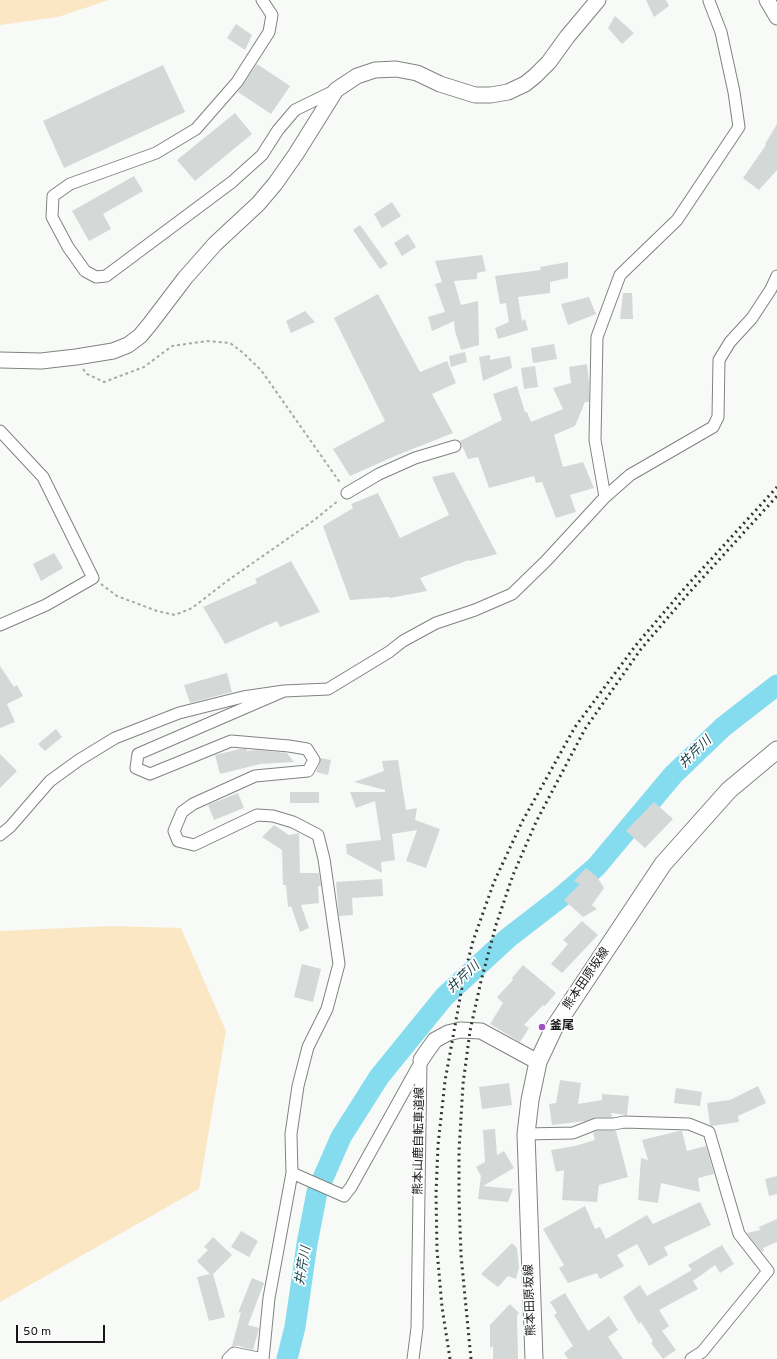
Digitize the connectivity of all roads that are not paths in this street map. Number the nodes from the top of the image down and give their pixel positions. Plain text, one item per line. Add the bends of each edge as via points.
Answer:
1 (262, 0) edge
2 (598, 0) edge
3 (709, 0) edge
4 (767, 0) edge
5 (777, 17) edge
6 (336, 90) junction
7 (777, 276) edge
8 (0, 360) edge
9 (0, 431) edge
10 (455, 446) dead end
11 (347, 493) road end
12 (604, 497) junction
13 (0, 625) edge
14 (284, 691) junction
15 (777, 750) edge
16 (0, 835) edge
17 (421, 1060) junction
18 (538, 1062) junction
19 (526, 1134) junction
20 (292, 1173) junction
21 (228, 1359) edge
22 (263, 1359) edge
23 (413, 1359) edge
24 (534, 1359) edge
25 (691, 1359) edge

1 - 6 street via 272,15 269,32 237,82 196,129 156,153 70,184 54,196 52,217 84,271 96,277 106,276 232,182 262,155 295,110
2 - 6 street via 549,62 525,84 508,92 475,96 440,84 417,72 396,69 375,70 357,76
3 - 12 street via 721,32 739,128 677,220 620,275 597,337 595,440
4 - 5 street
6 - 8 street via 275,184 258,204 215,244 140,336 128,345 113,351 41,361
7 - 12 street via 752,318 730,342 719,360 718,416 713,427 630,475
9 - 13 street via 43,477 93,578 46,605
10 - 11 street via 415,458 379,474
12 - 14 street via 512,594 436,623 403,640 389,652 328,689
14 - 16 street via 243,697 179,713 114,738 50,781
14 - 20 street via 138,754 136,768 150,774 231,741 307,749 314,760 308,771 256,776 193,804 182,812 174,831 178,841 194,845 257,815 273,816 293,822 318,835 324,859 339,964 327,1009 308,1047 298,1086 291,1134
15 - 18 main road, 熊本田原坂線 via 729,790 663,864 554,1028
17 - 18 street via 435,1040 460,1030 481,1031
17 - 20 street via 344,1196
17 - 23 street, 熊本山鹿自転車道線 via 417,1328
18 - 19 main road, 熊本田原坂線
19 - 24 main road, 熊本田原坂線
19 - 25 street via 573,1132 596,1124 624,1122 689,1124 709,1132 739,1234 768,1271 702,1352
20 - 22 street via 269,1298
21 - 22 street via 234,1353

